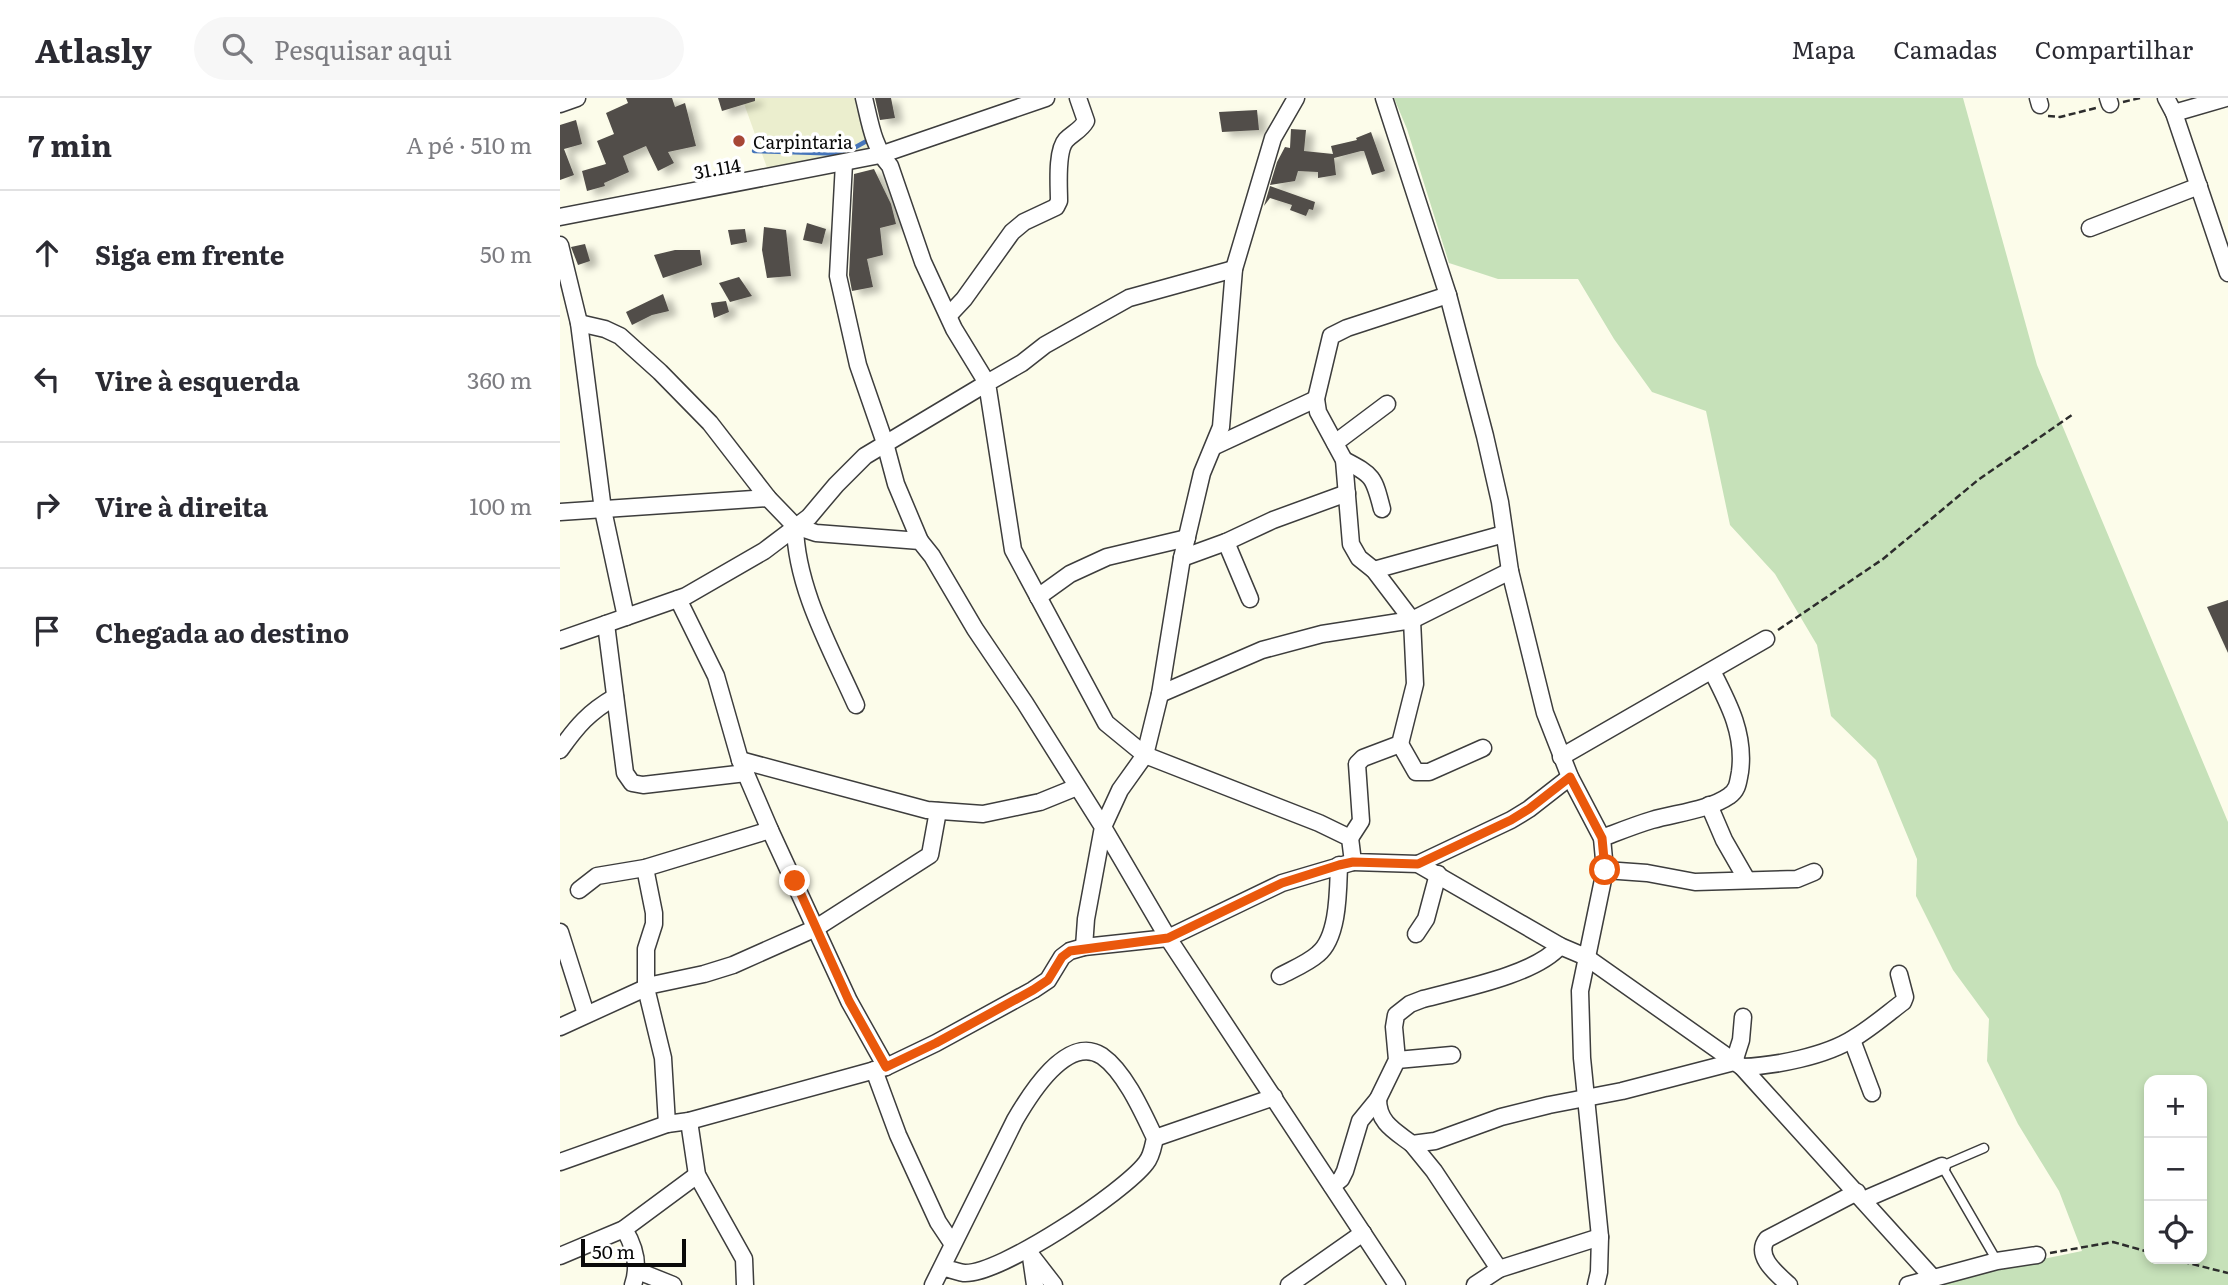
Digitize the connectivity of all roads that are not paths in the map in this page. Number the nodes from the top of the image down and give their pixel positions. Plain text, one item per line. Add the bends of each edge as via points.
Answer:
1 (576, 98) edge
2 (864, 98) edge
3 (1046, 98) edge
4 (1078, 98) edge
5 (1296, 98) edge
6 (1384, 98) edge
7 (2226, 98) edge
8 (560, 104) edge
9 (2170, 105) edge
10 (880, 155) junction
11 (844, 163) junction
12 (2199, 186) junction
13 (560, 217) edge
14 (2090, 228) dead end
15 (561, 255) edge
16 (1234, 269) junction
17 (2228, 273) edge
18 (1448, 295) junction
19 (949, 315) junction
20 (579, 323) junction
21 (987, 383) junction
22 (1315, 400) junction
23 (1387, 404) dead end
24 (885, 443) junction
25 (1335, 443) junction
26 (1214, 446) junction
27 (1344, 460) junction
28 (1347, 493) junction
29 (768, 498) junction
30 (1382, 509) dead end
31 (603, 510) junction
32 (560, 512) edge
33 (795, 526) junction
34 (1504, 534) junction
35 (1187, 538) junction
36 (920, 541) junction
37 (1226, 542) junction
38 (1182, 558) junction
39 (1374, 570) junction
40 (1510, 570) junction
41 (1038, 597) junction
42 (678, 598) junction
43 (1250, 599) dead end
44 (626, 617) junction
45 (1412, 620) junction
46 (606, 624) junction
47 (1766, 639) road end
48 (560, 640) edge
49 (1712, 671) junction
50 (1160, 694) junction
51 (615, 697) junction
52 (856, 705) dead end
53 (1400, 744) junction
54 (1483, 748) dead end
55 (560, 750) edge
56 (1145, 755) junction
57 (1561, 757) junction
58 (743, 766) junction
59 (1570, 777) junction
60 (1077, 787) junction
61 (1709, 805) junction
62 (938, 811) junction
63 (1103, 827) junction
64 (770, 830) junction
65 (1350, 838) junction
66 (1602, 838) junction
67 (1346, 864) junction
68 (1418, 864) junction
69 (645, 868) junction
70 (1605, 870) junction
71 (1814, 872) dead end
72 (1438, 874) junction
73 (1747, 880) junction
74 (579, 890) dead end
75 (816, 928) junction
76 (560, 932) edge
77 (1416, 934) dead end
78 (1168, 938) junction
79 (1560, 946) junction
80 (1084, 947) junction
81 (1586, 957) junction
82 (1899, 974) dead end
83 (1280, 976) dead end
84 (646, 988) junction
85 (586, 1014) junction
86 (1743, 1017) dead end
87 (560, 1027) edge
88 (1852, 1040) junction
89 (1452, 1055) dead end
90 (1397, 1060) junction
91 (1738, 1064) junction
92 (880, 1069) junction
93 (1872, 1093) dead end
94 (1274, 1097) junction
95 (1587, 1097) junction
96 (1378, 1099) junction
97 (690, 1121) junction
98 (667, 1124) junction
99 (1155, 1138) junction
100 (1412, 1144) junction
101 (1984, 1149) dead end
102 (560, 1163) edge
103 (1942, 1166) junction
104 (697, 1175) junction
105 (1332, 1186) junction
106 (1860, 1196) junction
107 (624, 1229) junction
108 (1363, 1233) junction
109 (1600, 1237) junction
110 (952, 1243) junction
111 (1030, 1251) junction
112 (2037, 1255) road end
113 (560, 1256) edge
114 (1997, 1261) junction
115 (943, 1267) junction
116 (1499, 1269) junction
117 (635, 1278) edge
118 (1933, 1278) junction
119 (673, 1285) edge
120 (745, 1285) edge
121 (933, 1285) edge
122 (1035, 1285) edge
123 (1054, 1285) edge
124 (1289, 1285) edge
125 (1397, 1285) edge
126 (1475, 1285) edge
127 (1596, 1285) edge
128 (1789, 1285) edge
129 (1908, 1285) edge

1 - 8 street
2 - 10 street
3 - 10 street, 31.114
4 - 19 street via 1086,121 1061,149 1056,207 1012,232
5 - 16 street via 1273,138
6 - 18 street
7 - 9 street
9 - 12 street
10 - 11 street, 31.114
10 - 19 street via 890,166 923,262
11 - 13 street, 31.114
11 - 24 street via 838,276 858,365
12 - 14 street
12 - 17 street
15 - 20 street
16 - 21 street via 1129,298
16 - 26 street via 1221,428
18 - 22 street via 1331,336
18 - 34 street via 1485,436
19 - 21 street
20 - 29 street via 620,336 660,372 710,423
20 - 31 street
21 - 24 street
21 - 41 street via 1013,550
22 - 25 street
22 - 26 street
23 - 25 street
24 - 33 street via 865,456 809,517
24 - 36 street
25 - 27 street
26 - 35 street via 1202,473
27 - 28 street
27 - 30 street via 1373,479
28 - 37 street
28 - 39 street via 1351,544
29 - 31 street
29 - 33 street
31 - 32 street
31 - 44 street
33 - 36 street via 817,533
33 - 42 street via 764,551
33 - 52 street via 797,552 813,605
34 - 39 street
34 - 40 street
35 - 38 street
35 - 41 street via 1107,557 1070,574
36 - 60 street
37 - 38 street
37 - 43 street
38 - 50 street
39 - 45 street
40 - 45 street
40 - 57 street via 1545,713
41 - 56 street via 1106,723
42 - 44 street
42 - 58 street via 716,676
44 - 46 street
45 - 50 street via 1322,634 1262,650
45 - 53 street via 1415,684
46 - 48 street
46 - 51 street
47 - 49 street
49 - 57 street
49 - 61 street via 1735,718 1741,748 1737,788
50 - 56 street
51 - 55 street via 594,709
51 - 58 street via 625,773 632,783 643,785
53 - 54 street via 1421,774
53 - 65 street via 1357,764 1361,821
56 - 63 street via 1120,790
56 - 65 street
57 - 59 street
58 - 62 street
58 - 64 street
59 - 66 street
59 - 68 street via 1511,820
60 - 62 street via 1040,802 983,814
60 - 63 street
61 - 66 street
61 - 73 street
62 - 75 street via 930,855
63 - 78 street
63 - 80 street
64 - 69 street
64 - 75 street
65 - 67 street
66 - 70 street
67 - 68 street
67 - 78 street via 1282,883
67 - 83 street via 1333,926 1321,953
68 - 72 street
69 - 74 street via 597,876
69 - 84 street via 654,914 646,949
70 - 73 street via 1695,882
70 - 81 street
71 - 73 street via 1797,879
72 - 77 street via 1426,919
72 - 79 street
75 - 84 street via 733,965
75 - 92 street
76 - 85 street
78 - 80 street
78 - 94 street
79 - 81 street
79 - 90 street via 1544,960 1507,976 1410,1004 1396,1015
80 - 92 street via 1062,957 1048,980 1033,990
81 - 91 street
81 - 95 street via 1580,991
82 - 88 street via 1903,1002
84 - 85 street
84 - 98 street via 663,1058
85 - 87 street
86 - 91 street
88 - 91 street via 1759,1066
88 - 93 street
89 - 90 street
90 - 96 street
91 - 95 street
91 - 106 street
92 - 97 street
92 - 110 street via 898,1135
94 - 99 street
94 - 105 street
95 - 100 street
95 - 109 street
96 - 100 street via 1385,1124
96 - 105 street via 1360,1121 1345,1171
97 - 98 street
97 - 104 street
98 - 102 street
99 - 110 street via 1136,1098 1101,1055 1084,1051 1066,1056 1030,1095
99 - 111 street via 1148,1162 1127,1182
100 - 116 street
101 - 103 lane
103 - 106 street
103 - 114 lane
104 - 107 street
104 - 120 street via 744,1259
105 - 108 street
106 - 118 street
106 - 128 street via 1767,1239 1762,1254
107 - 113 street
107 - 117 street via 634,1248
108 - 124 street
108 - 125 street
109 - 116 street
109 - 127 street
110 - 115 street
111 - 115 street via 964,1273
111 - 122 street
111 - 123 street
112 - 114 street
114 - 118 street
115 - 121 street
116 - 126 street
117 - 119 street
118 - 129 street

